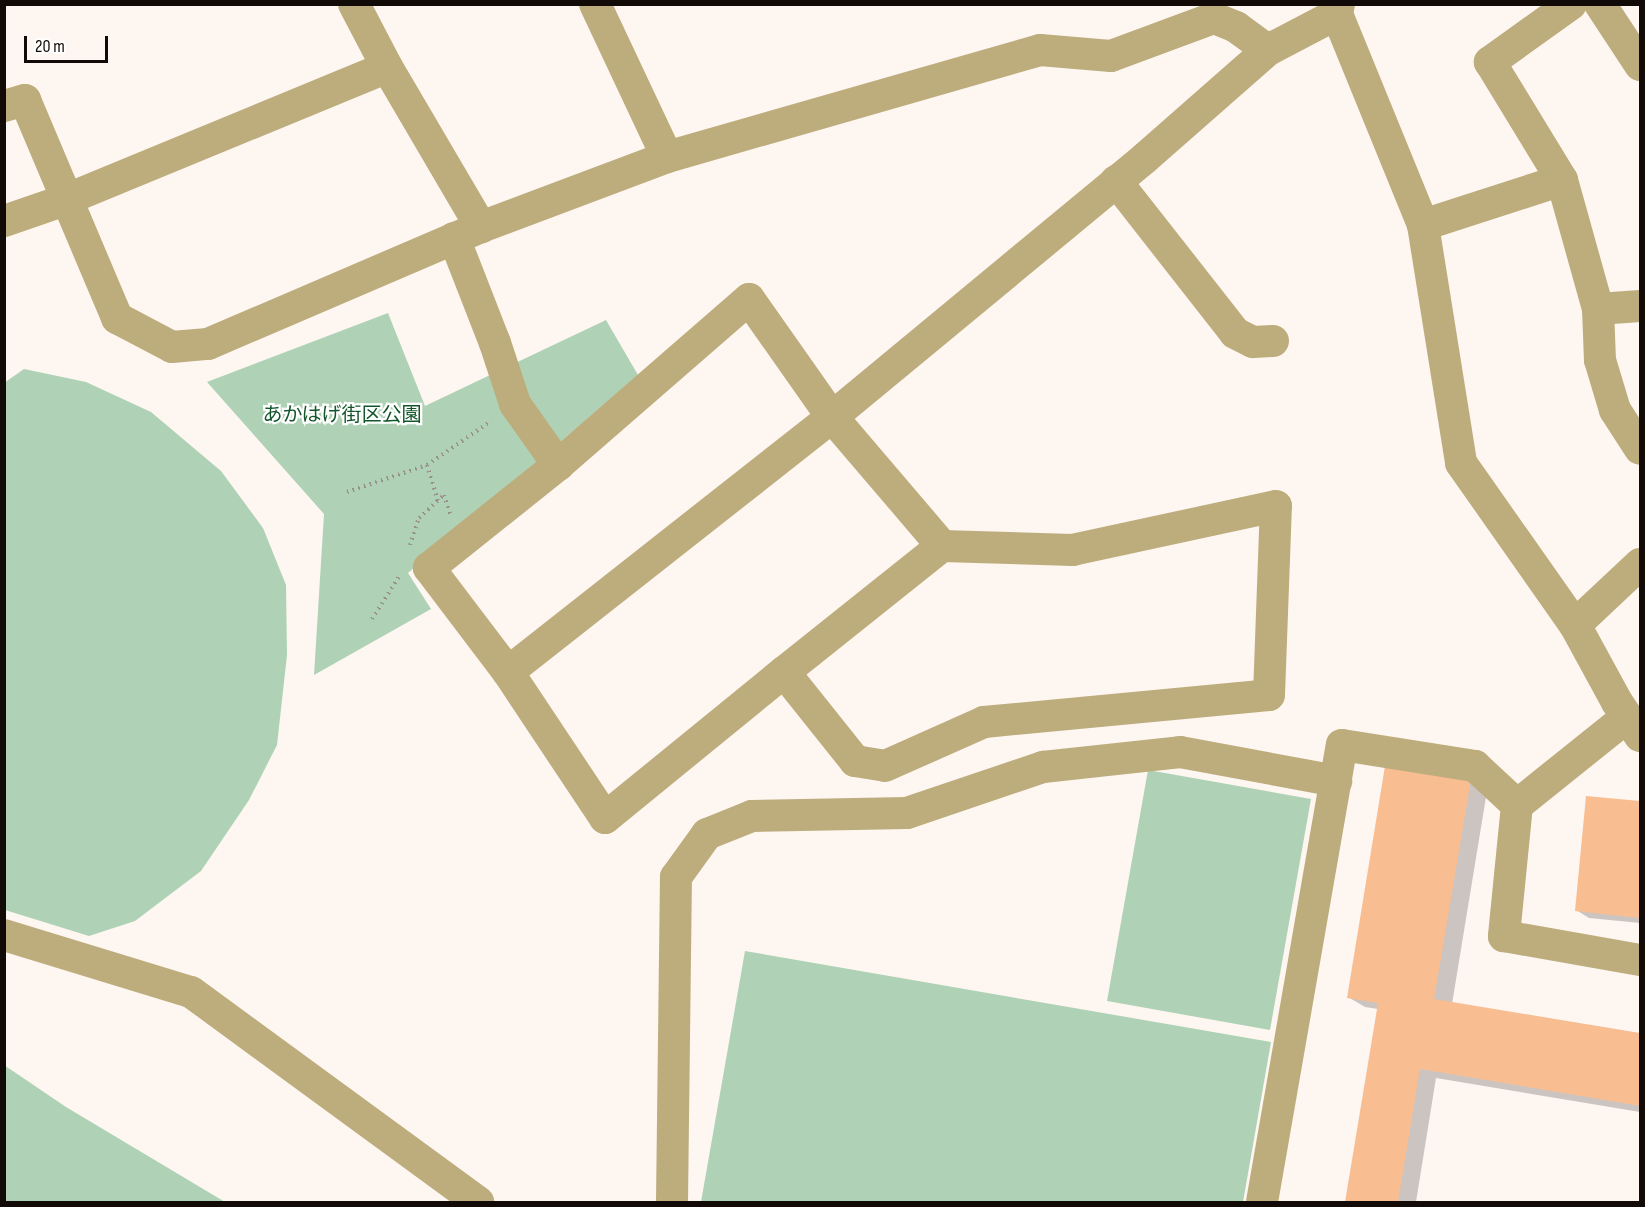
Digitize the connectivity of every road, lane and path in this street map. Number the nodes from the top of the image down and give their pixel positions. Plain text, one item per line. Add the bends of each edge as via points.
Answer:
1 (354, 4) edge
2 (594, 4) edge
3 (1571, 4) edge
4 (1600, 4) edge
5 (1338, 9) edge
6 (1224, 11) edge
7 (1268, 50) junction
8 (1641, 65) edge
9 (387, 67) junction
10 (4, 106) edge
11 (667, 157) junction
12 (1562, 180) junction
13 (1116, 182) junction
14 (65, 200) junction
15 (4, 221) edge
16 (1423, 225) junction
17 (468, 232) junction
18 (1641, 306) edge
19 (1598, 309) junction
20 (1273, 341) dead end
21 (515, 404) junction
22 (832, 417) junction
23 (1641, 449) edge
24 (427, 465) junction
25 (558, 465) junction
26 (347, 492) dead end
27 (438, 500) dead end
28 (942, 546) junction
29 (1641, 564) edge
30 (1575, 625) junction
31 (508, 672) junction
32 (784, 672) junction
33 (1634, 727) edge
34 (1336, 782) junction
35 (1517, 805) junction
36 (4, 935) edge
37 (1641, 960) edge
38 (478, 1203) edge
39 (672, 1203) edge
40 (1262, 1203) edge

1 - 9 street
2 - 11 street
3 - 12 street via 1490,62
4 - 8 street
5 - 7 street
5 - 16 street
6 - 7 street via 1236,27
6 - 11 street via 1111,56 1040,50
7 - 13 street
9 - 14 street
9 - 17 street
10 - 14 street via 25,100
11 - 17 street
12 - 16 street
12 - 19 street
13 - 20 street via 1235,333 1253,342
13 - 22 street
14 - 15 street
14 - 17 street via 117,318 172,347 207,344
16 - 30 street via 1461,463
17 - 21 street via 495,343
18 - 19 street
19 - 23 street via 1600,360 1615,410
21 - 24 path
21 - 25 street
22 - 25 street via 749,298
22 - 28 street
22 - 31 street
24 - 26 path
24 - 27 path
25 - 31 street via 429,568
28 - 32 street
28 - 32 street via 1073,550 1276,506 1269,695 984,722 885,766 855,761
29 - 30 street
30 - 33 street
31 - 32 street via 605,818
33 - 35 street
34 - 35 street via 1342,745 1476,766
34 - 39 street via 1180,752 1043,767 907,813 752,816 707,834 676,877
34 - 40 street
35 - 37 street via 1504,936
36 - 38 street via 191,992

